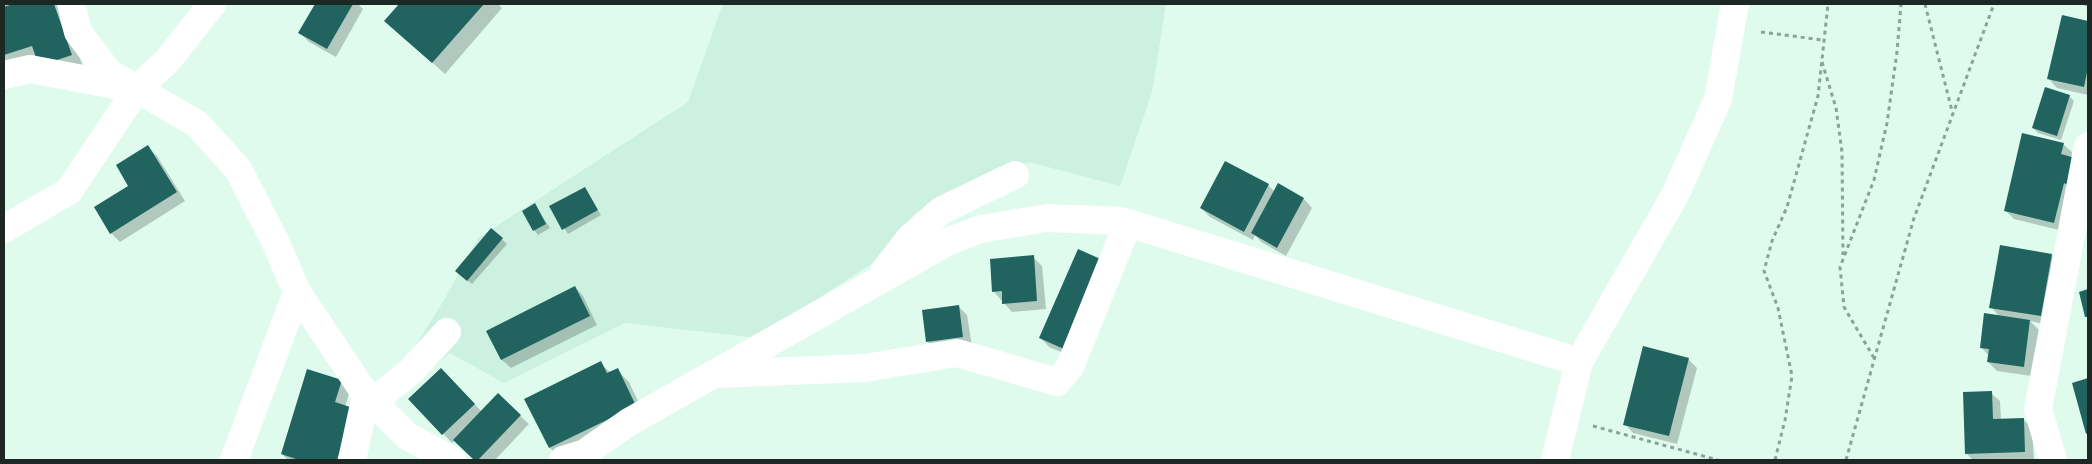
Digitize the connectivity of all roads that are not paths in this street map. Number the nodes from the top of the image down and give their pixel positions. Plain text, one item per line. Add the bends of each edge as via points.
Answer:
1 (71, 4) edge
2 (212, 4) edge
3 (1733, 16) edge
4 (4, 75) edge
5 (137, 89) junction
6 (2088, 146) edge
7 (1016, 175) dead end
8 (1128, 223) junction
9 (4, 229) edge
10 (2077, 261) edge
11 (877, 280) junction
12 (297, 292) junction
13 (447, 332) dead end
14 (1579, 362) junction
15 (712, 374) junction
16 (370, 399) junction
17 (234, 460) edge
18 (352, 460) edge
19 (452, 460) edge
20 (562, 460) edge
21 (1555, 460) edge
22 (2053, 460) edge

1 - 5 street via 78,32 108,72
2 - 5 street via 168,60
3 - 14 street via 1718,99 1675,195
4 - 5 street via 30,69
5 - 9 street via 69,191
5 - 12 street via 196,124 238,169
6 - 10 street
7 - 11 street via 942,210 910,238
8 - 11 street via 1047,218 981,230 947,242
8 - 14 street
8 - 15 street via 1070,367 1057,382 956,352 865,368
10 - 22 street via 2038,410
11 - 15 street
12 - 16 street
12 - 17 street
13 - 16 street via 412,370
14 - 21 street
15 - 20 street via 629,422 585,453
16 - 18 street
16 - 19 street via 407,436

